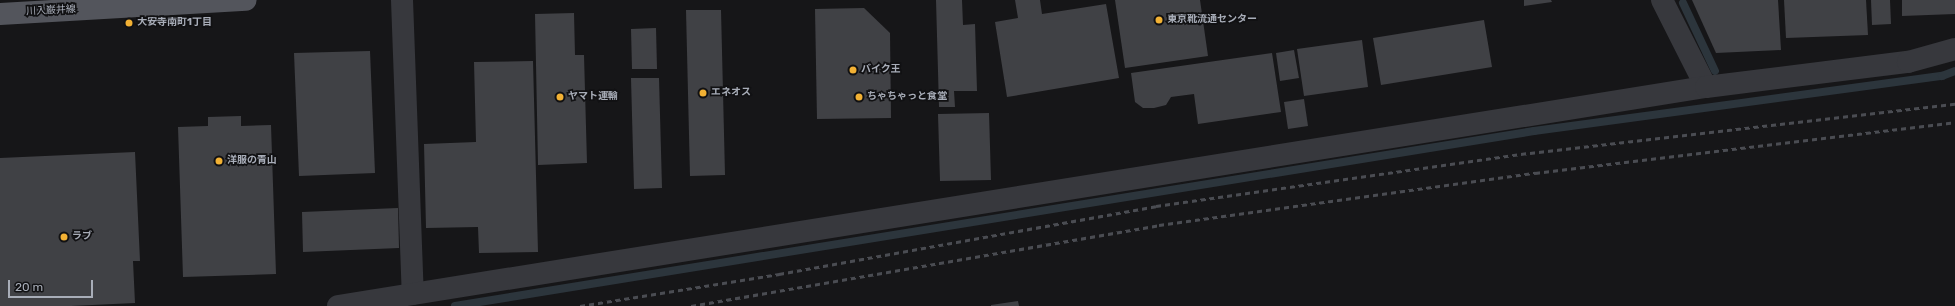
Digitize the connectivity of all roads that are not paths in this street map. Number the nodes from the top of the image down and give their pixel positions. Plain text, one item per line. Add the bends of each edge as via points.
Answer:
1 (246, 0) edge
2 (402, 0) edge
3 (1662, 0) edge
4 (0, 14) edge
5 (1955, 49) edge
6 (1706, 87) junction
7 (413, 294) junction
8 (338, 306) edge

1 - 4 main road, 川入巌井線
2 - 7 street
3 - 6 street
5 - 6 street via 1908,62
6 - 7 street
7 - 8 street

